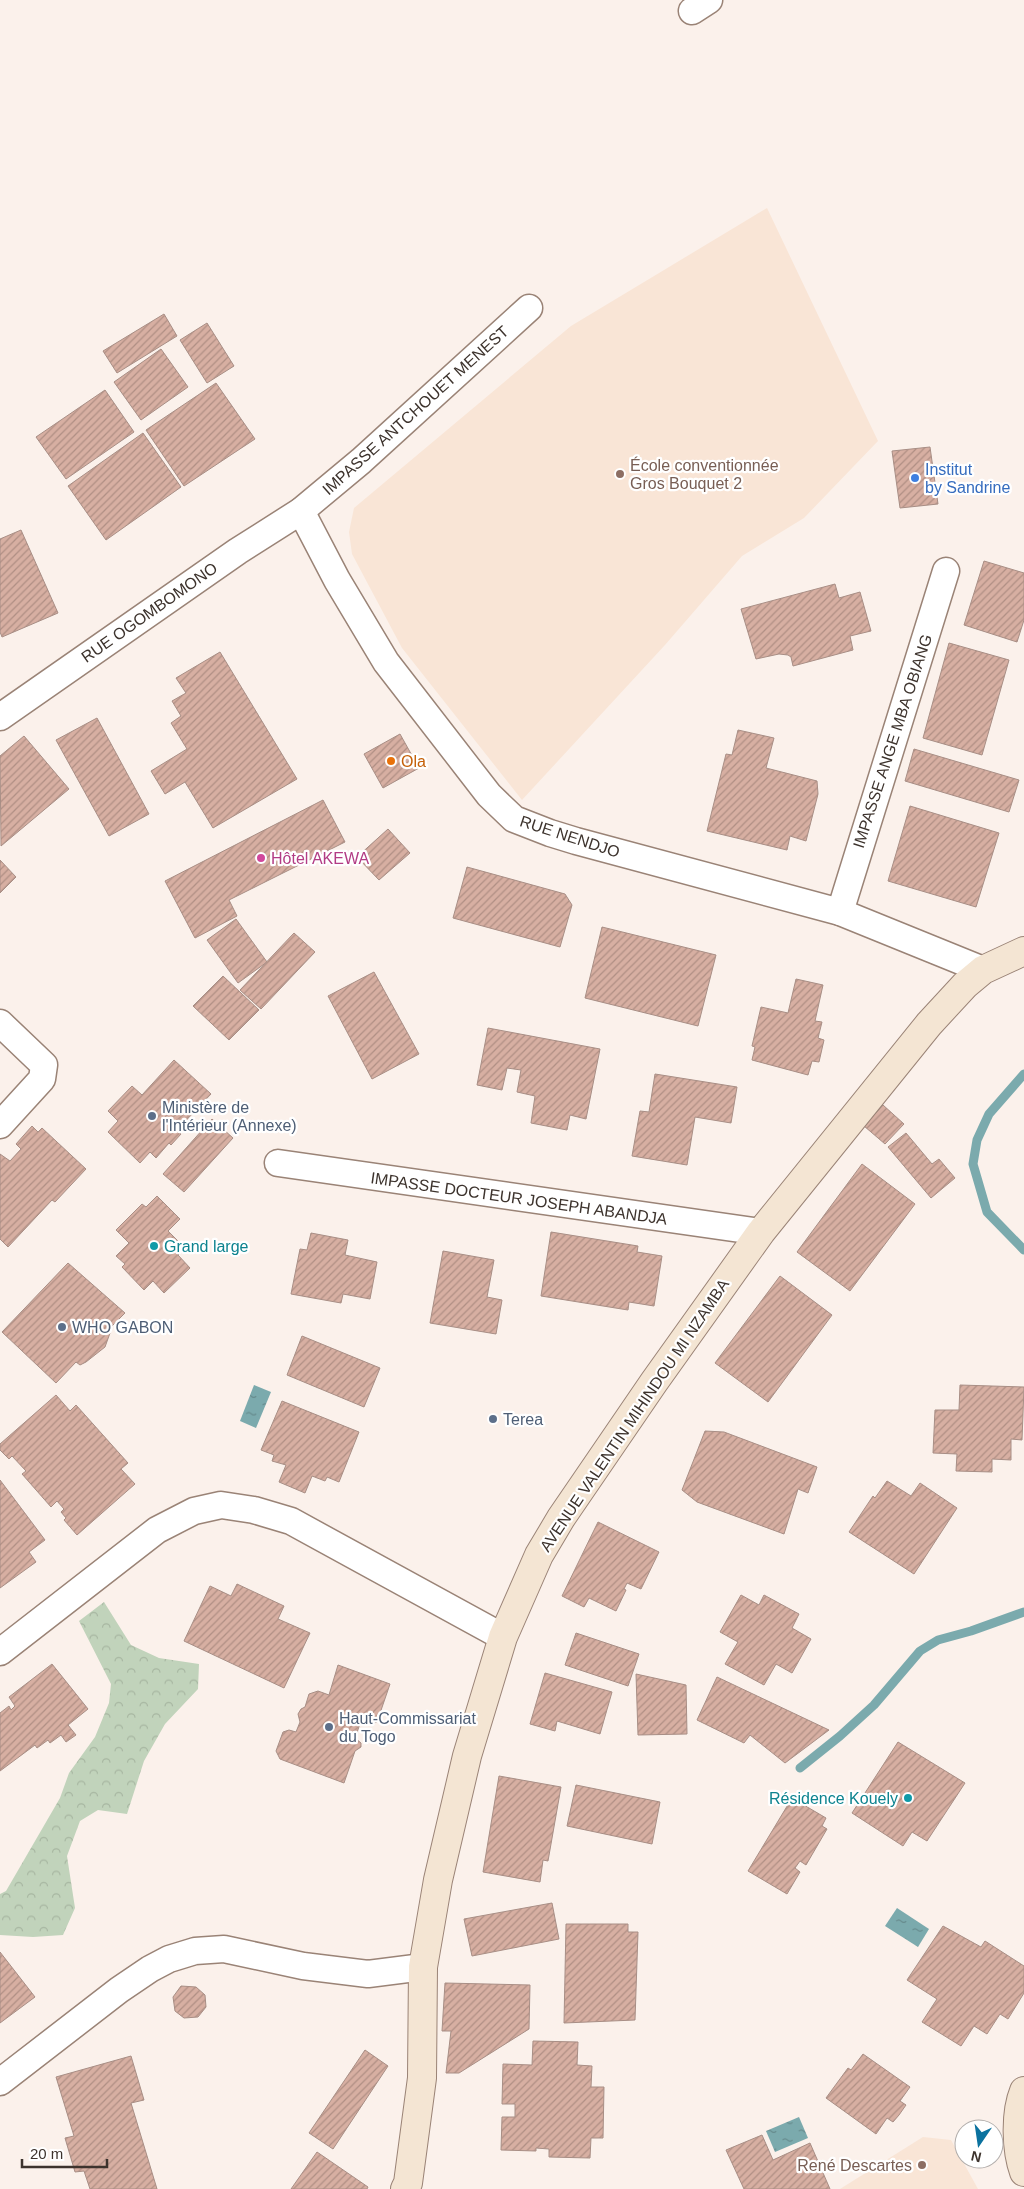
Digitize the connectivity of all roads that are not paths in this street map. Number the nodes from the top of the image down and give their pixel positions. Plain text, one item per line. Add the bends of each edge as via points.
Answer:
1 (529, 308) dead end
2 (301, 511) junction
3 (946, 571) dead end
4 (0, 717) edge
5 (840, 912) junction
6 (1024, 951) edge
7 (983, 970) junction
8 (0, 1023) edge
9 (0, 1125) edge
10 (278, 1164) dead end
11 (761, 1232) junction
12 (503, 1637) junction
13 (0, 1652) edge
14 (423, 1967) junction
15 (0, 2082) edge
16 (1024, 2091) edge
17 (1024, 2172) edge
18 (406, 2189) edge

1 - 2 street, IMPASSE ANTCHOUET MENEST via 361,461
2 - 4 street, RUE OGOMBOMONO via 238,551
2 - 5 street, RUE NENDJO via 386,662 489,795 514,819 576,841
3 - 5 street, IMPASSE ANGE MBA OBIANG
5 - 7 street, RUE NENDJO
6 - 7 street, AVENUE VALENTIN MIHINDOU MI NZAMBA
7 - 11 street, AVENUE VALENTIN MIHINDOU MI NZAMBA via 929,1024
8 - 9 street via 44,1065 42,1079
10 - 11 street, IMPASSE DOCTEUR JOSEPH ABANDJA
11 - 12 street, AVENUE VALENTIN MIHINDOU MI NZAMBA via 561,1518 539,1555
12 - 13 street via 291,1521 221,1505 194,1511 157,1530
12 - 14 street, AVENUE VALENTIN MIHINDOU MI NZAMBA via 467,1756 438,1880
14 - 15 street via 368,1974 303,1966 224,1949 195,1951 150,1969
14 - 18 street, AVENUE VALENTIN MIHINDOU MI NZAMBA via 422,2078 416,2138
16 - 17 street via 1018,2135 1018,2151

